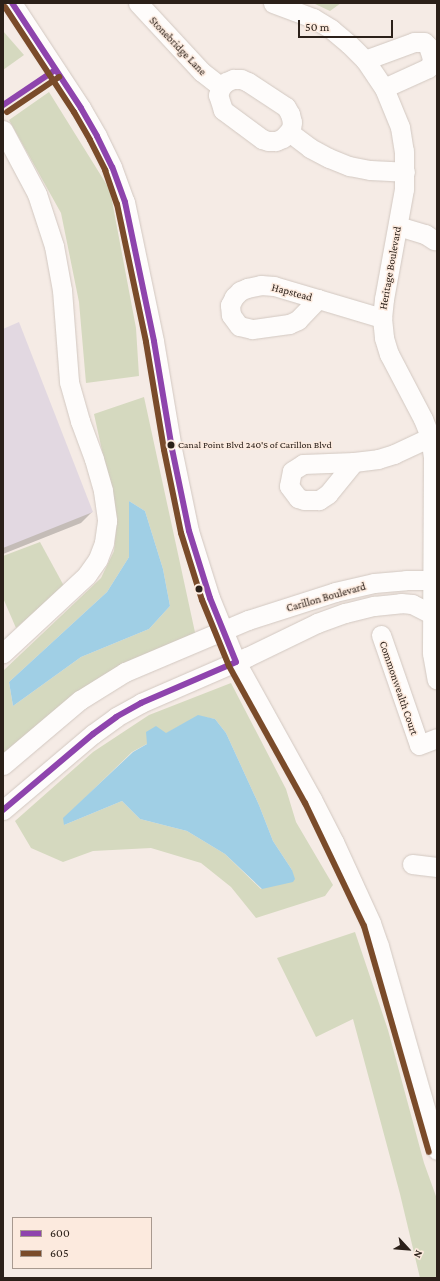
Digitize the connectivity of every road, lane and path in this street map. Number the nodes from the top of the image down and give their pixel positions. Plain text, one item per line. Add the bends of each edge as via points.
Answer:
1 (12, 3) edge
2 (138, 3) edge
3 (273, 3) edge
4 (365, 60) junction
5 (222, 87) junction
6 (384, 88) junction
7 (3, 130) edge
8 (289, 132) junction
9 (406, 172) junction
10 (398, 226) junction
11 (436, 240) edge
12 (318, 299) dead end
13 (382, 318) junction
14 (433, 435) edge
15 (354, 462) dead end
16 (435, 529) edge
17 (433, 580) junction
18 (432, 614) junction
19 (224, 632) junction
20 (381, 635) dead end
21 (3, 653) edge
22 (236, 662) junction
23 (437, 680) edge
24 (437, 738) edge
25 (3, 765) edge
26 (3, 810) edge
27 (412, 864) dead end
28 (437, 866) edge
29 (437, 1150) edge

1 - 19 street via 97,136 125,202 153,333 172,449 189,531 210,598
2 - 5 street, Stonebridge Lane via 202,72
3 - 4 street, Heritage Boulevard via 313,18 331,29
4 - 6 street, Heritage Boulevard
4 - 6 street via 414,42 424,42 428,46 432,58 428,68
5 - 8 street via 226,82 241,79 286,107 292,122
5 - 8 street via 218,95 223,110 262,139 276,141
6 - 9 street, Heritage Boulevard via 400,127
7 - 21 street via 37,194 54,246 62,290 69,382 96,465 107,520 104,543 98,559 87,575
8 - 9 street via 310,148 349,166
9 - 10 street, Heritage Boulevard
10 - 11 street
10 - 13 street, Heritage Boulevard
12 - 13 street
13 - 14 street, Heritage Boulevard via 389,354
14 - 15 street via 394,454
14 - 16 street, Heritage Boulevard
16 - 17 street, Heritage Boulevard
17 - 18 street, Heritage Boulevard
17 - 19 street, Carillon Boulevard via 374,583 335,592 248,620
18 - 22 street, Carillon Boulevard via 412,604 401,603 345,613 317,623
18 - 23 street, Heritage Boulevard via 432,653
19 - 22 street
19 - 25 street, Carillon Boulevard via 125,672 102,685 80,700
20 - 24 street, Commonwealth Court via 419,745
22 - 26 street, Carillon Boulevard via 141,703 116,717
22 - 29 street via 312,799 371,923
27 - 28 street

